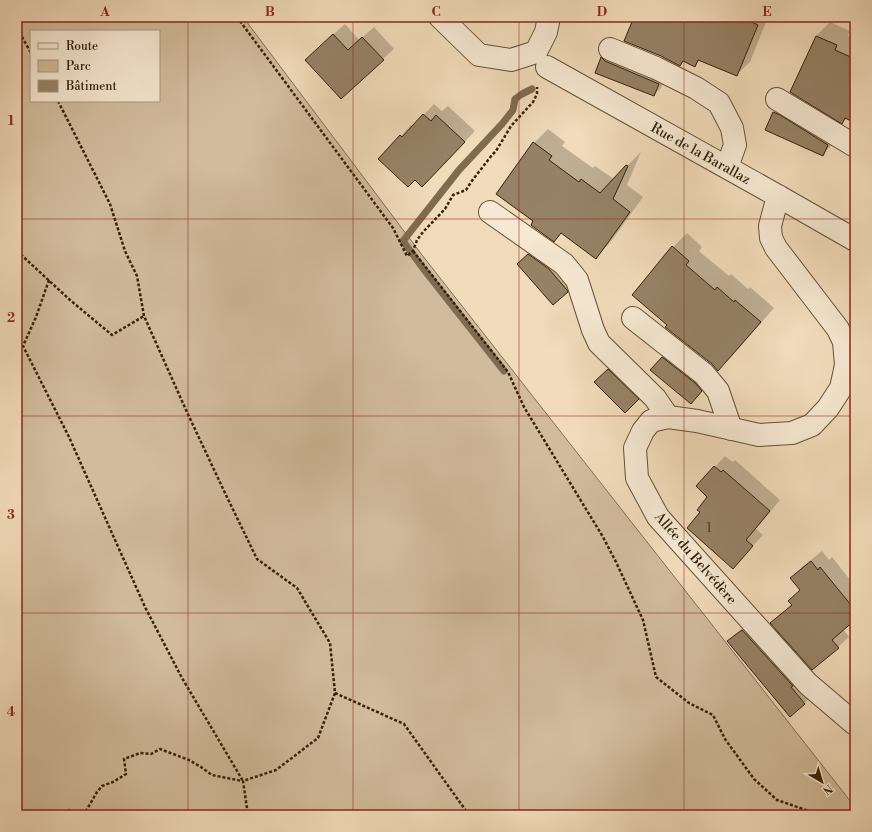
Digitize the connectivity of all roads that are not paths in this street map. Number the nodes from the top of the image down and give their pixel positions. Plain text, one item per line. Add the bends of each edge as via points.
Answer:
1 (440, 17) edge
2 (549, 17) edge
3 (610, 49) dead end
4 (547, 67) dead end
5 (777, 98) dead end
6 (855, 146) edge
7 (727, 167) junction
8 (778, 196) junction
9 (490, 212) dead end
10 (855, 240) edge
11 (632, 318) dead end
12 (668, 417) junction
13 (731, 429) junction
14 (855, 724) edge

1 - 2 street via 479,55 511,60 536,52 546,32
3 - 7 street via 656,68 719,103 732,128 735,145
4 - 7 street, Rue de la Barallaz
5 - 6 street
7 - 8 street, Rue de la Barallaz
8 - 10 street, Rue de la Barallaz
8 - 13 street, Allée du Belvédère via 770,226 771,238 838,329 844,342 846,366 841,388 828,408 812,425 792,433 759,435
9 - 12 street via 564,264 577,280 599,343 656,398
11 - 13 street via 704,374 718,391
12 - 13 street, Allée du Belvédère
12 - 14 street, Allée du Belvédère via 651,421 642,431 636,448 637,478 658,517 808,684

